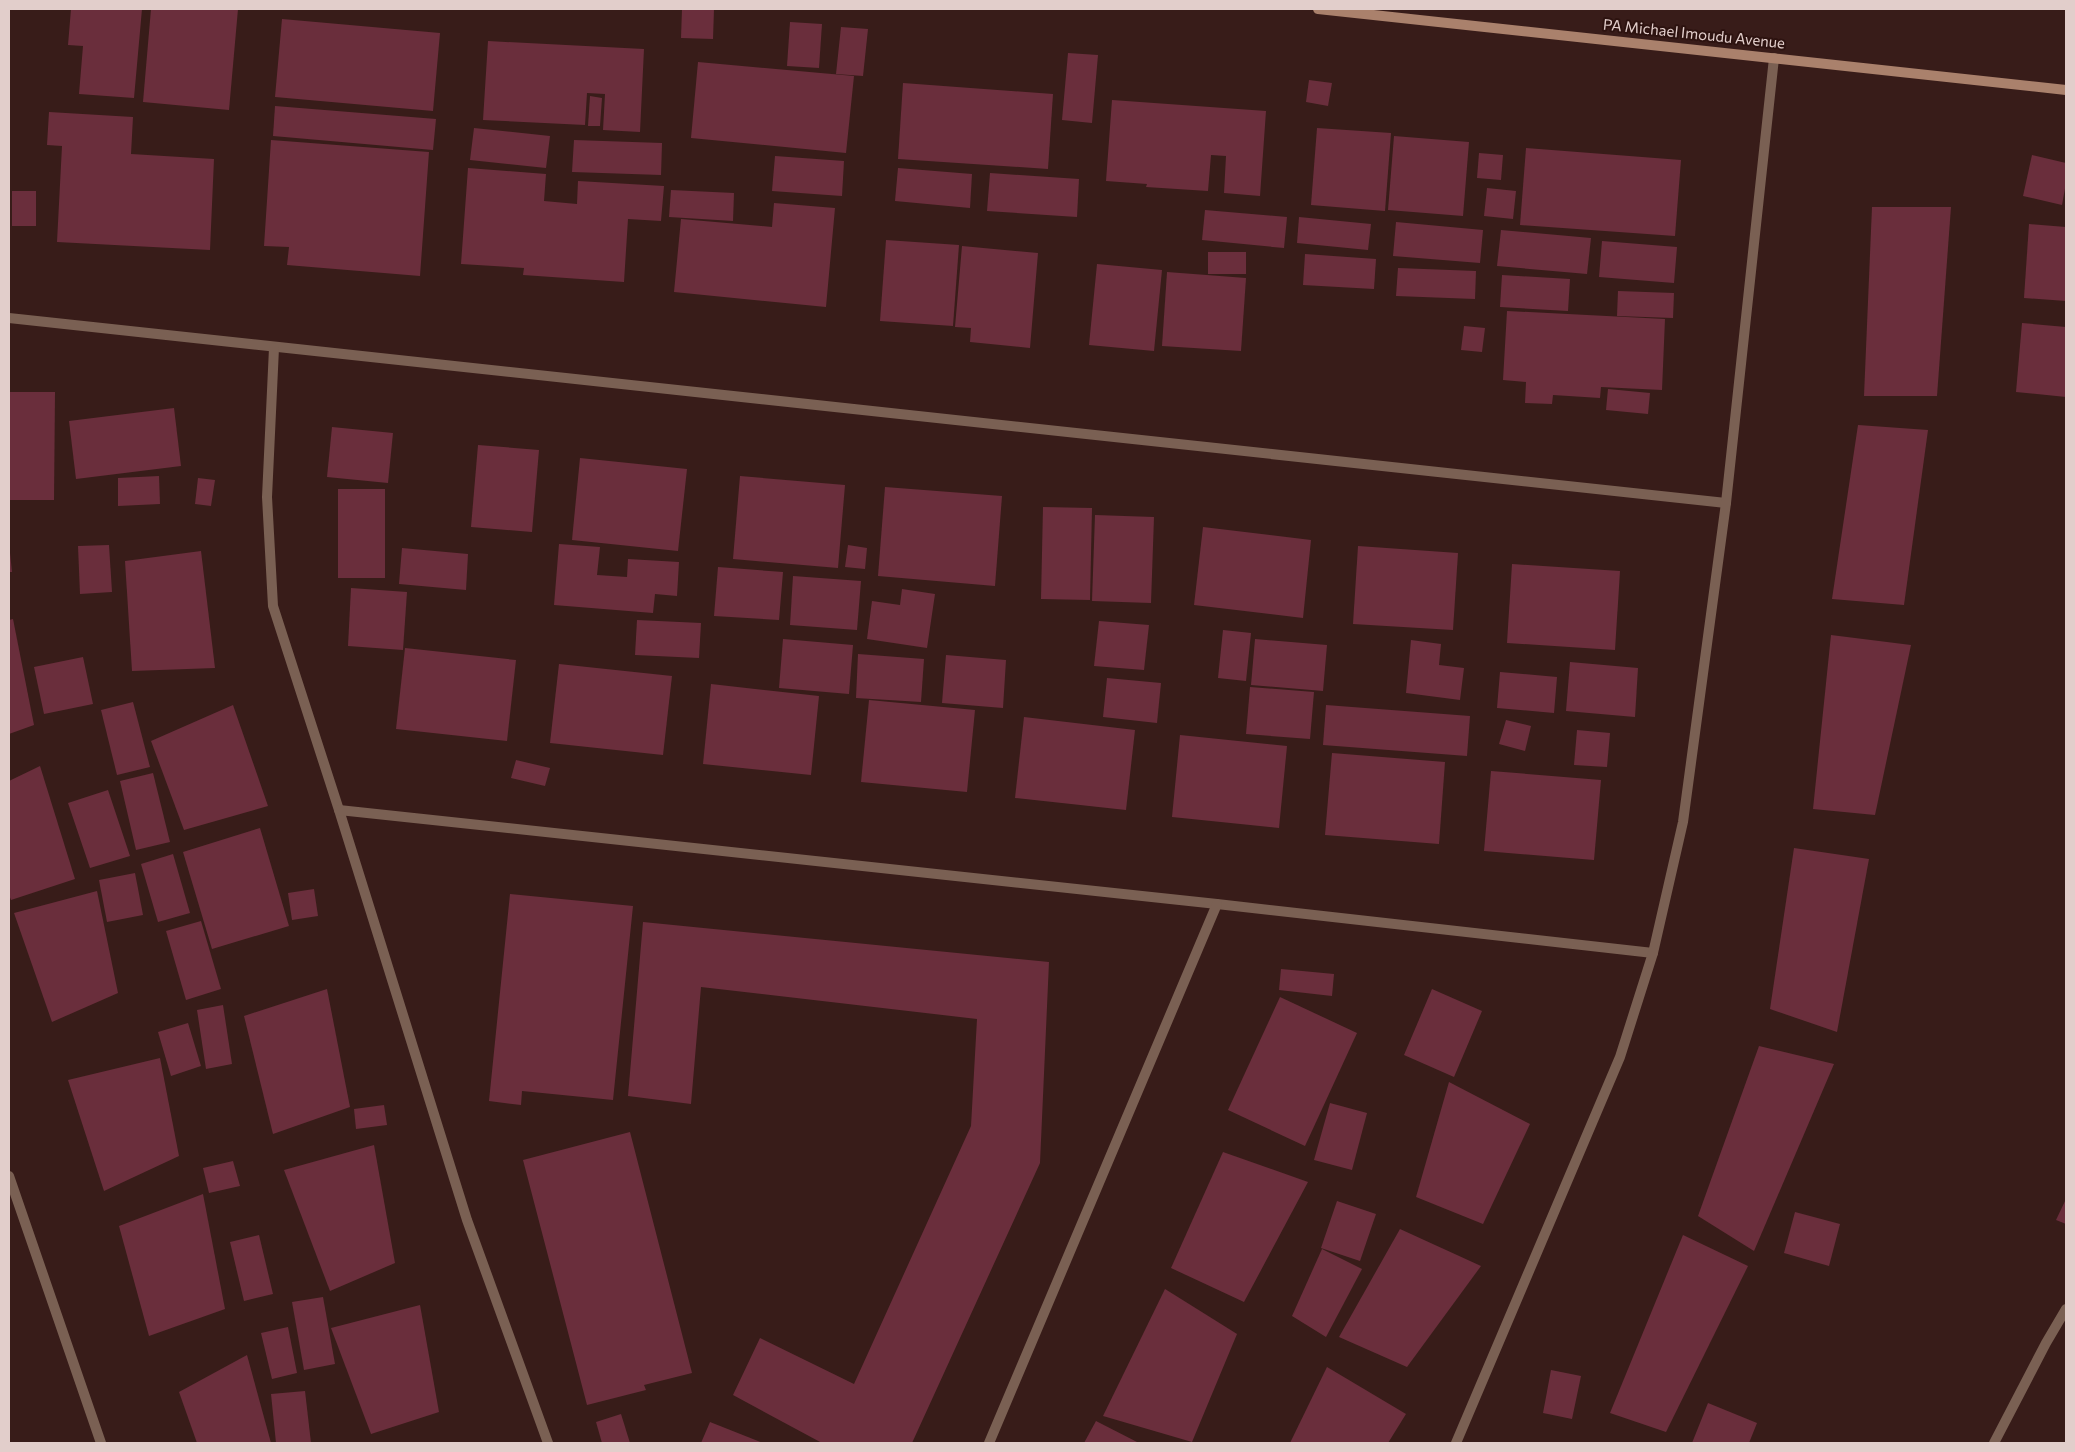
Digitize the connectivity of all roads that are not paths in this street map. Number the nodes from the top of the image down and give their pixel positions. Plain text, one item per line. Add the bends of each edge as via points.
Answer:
1 (1318, 9) edge
2 (1774, 58) junction
3 (2066, 90) edge
4 (9, 318) edge
5 (274, 348) junction
6 (1726, 503) junction
7 (340, 810) junction
8 (1217, 904) junction
9 (1653, 953) junction
10 (9, 1176) edge
11 (2066, 1309) edge
12 (101, 1443) edge
13 (548, 1443) edge
14 (989, 1443) edge
15 (1456, 1443) edge
16 (1994, 1443) edge

1 - 2 street, PA Michael Imoudu Avenue
2 - 3 street, PA Michael Imoudu Avenue
2 - 6 street
4 - 5 street
5 - 6 street
5 - 7 street via 267,497 274,606
6 - 9 street via 1683,822
7 - 8 street
7 - 13 street via 467,1220
8 - 9 street
8 - 14 street
9 - 15 street via 1620,1057
10 - 12 street
11 - 16 street

